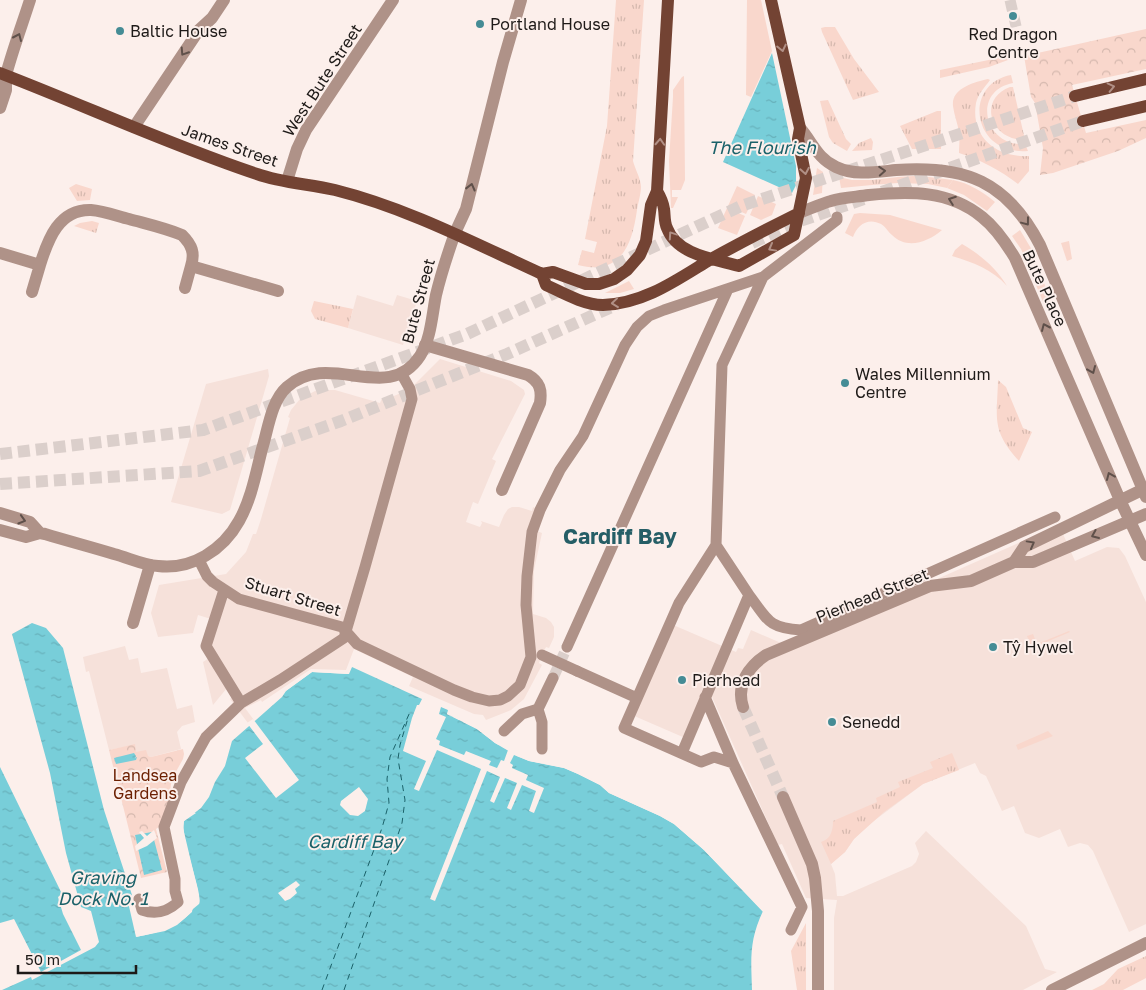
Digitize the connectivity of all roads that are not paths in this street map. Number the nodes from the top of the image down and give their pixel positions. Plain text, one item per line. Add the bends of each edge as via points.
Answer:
1 (30, 0) edge
2 (224, 0) edge
3 (393, 0) edge
4 (521, 0) edge
5 (668, 0) edge
6 (771, 0) edge
7 (3, 74) edge
8 (1146, 79) edge
9 (1076, 96) tunnel mouth
10 (1146, 106) edge
11 (0, 108) edge
12 (1083, 121) tunnel mouth
13 (134, 127) junction
14 (800, 128) junction
15 (287, 181) junction
16 (657, 191) junction
17 (799, 213) junction
18 (837, 217) dead end
19 (455, 233) junction
20 (0, 253) edge
21 (712, 258) junction
22 (40, 265) junction
23 (191, 266) junction
24 (542, 274) junction
25 (763, 277) junction
26 (185, 288) dead end
27 (728, 289) junction
28 (278, 291) dead end
29 (32, 292) dead end
30 (425, 345) junction
31 (401, 373) junction
32 (502, 490) dead end
33 (1145, 492) edge
34 (1120, 500) junction
35 (0, 513) edge
36 (1146, 514) edge
37 (1055, 517) dead end
38 (1130, 520) junction
39 (0, 530) edge
40 (40, 533) junction
41 (716, 545) junction
42 (1146, 555) edge
43 (199, 560) junction
44 (1014, 562) junction
45 (150, 564) junction
46 (224, 590) junction
47 (749, 596) junction
48 (134, 623) dead end
49 (346, 631) junction
50 (567, 647) tunnel mouth
51 (530, 650) junction
52 (552, 678) tunnel mouth
53 (705, 697) junction
54 (637, 698) junction
55 (241, 703) junction
56 (743, 707) tunnel mouth
57 (538, 708) junction
58 (504, 731) dead end
59 (542, 749) dead end
60 (682, 753) junction
61 (733, 762) junction
62 (783, 798) tunnel mouth
63 (139, 899) dead end
64 (791, 930) dead end
65 (1146, 943) edge
66 (818, 990) edge
67 (1052, 990) edge

7 -> 1 street
2 -> 13 street via 212,18 198,30
3 - 15 street, West Bute Street via 306,130 296,149
19 -> 4 street, Bute Street via 466,209
16 -> 5 main road
6 -> 14 main road
7 - 11 street via 6,90
7 - 13 main road, James Street
9 -> 8 main road
10 - 12 main road
13 - 15 main road, James Street via 256,174
14 -> 17 main road via 798,139 806,178
14 -> 33 street, Bute Place via 815,151 846,171 860,173 923,168 947,171 978,179 1011,203 1030,226 1040,245
15 - 19 main road, James Street via 334,190
21 -> 16 main road via 686,250 673,240 666,227 664,206
16 - 24 main road via 651,205 646,241 640,255 627,270 599,284 586,284 553,272
17 - 21 main road
17 -> 21 main road via 794,235 739,266
34 -> 17 street, Bute Place via 1015,258 982,216 962,204 924,193 890,193 833,200
18 - 25 street
19 - 24 main road
19 - 30 street, Bute Street
20 - 22 street
21 -> 24 main road via 640,298 602,305 580,300 546,285
22 - 23 street via 56,226 73,214 90,210 182,235 194,252
22 - 29 street
23 - 26 street
23 - 28 street
25 - 27 street
25 - 41 street via 722,365
27 - 50 street
27 - 51 street via 649,316 625,345 584,436 560,470 533,527 526,605
30 - 31 street, Bute Street via 415,362
30 - 32 street via 528,375 539,384 540,403
31 - 43 street via 375,378 323,372 306,376 286,388 275,406 239,521 221,544
31 - 49 street via 412,399
33 - 34 street, Pierhead Street
34 - 38 street, Bute Place
44 -> 34 street, Pierhead Street via 1024,547
35 -> 40 street via 30,522
36 - 38 street, Pierhead Street
37 - 47 street via 801,630 782,629 771,624
38 - 42 street, Bute Place
38 -> 44 street, Pierhead Street via 1033,562
39 - 40 street via 26,537
40 - 45 street
41 - 47 street
41 - 54 street via 679,603
43 - 45 street via 162,567
43 - 46 street, Stuart Street via 207,576
44 - 56 street, Pierhead Street via 971,580 930,586 766,656 755,662 742,684
45 - 48 street
46 - 49 street, Stuart Street via 248,602
46 - 55 street via 204,644
47 - 53 street
49 - 51 street via 356,644 454,690 489,701 500,700 515,692 531,657
49 - 55 street via 344,638
51 - 54 street, bridge
52 - 57 street
53 - 60 street
53 - 61 street
54 - 60 street via 624,728
55 - 63 street via 206,737 181,782 164,827 178,902 170,910 153,914 142,910
57 - 58 street via 522,714
57 - 59 street via 542,722
60 - 61 street via 701,762 714,757
61 - 64 street via 802,907
62 - 66 street via 815,878
65 - 67 street

